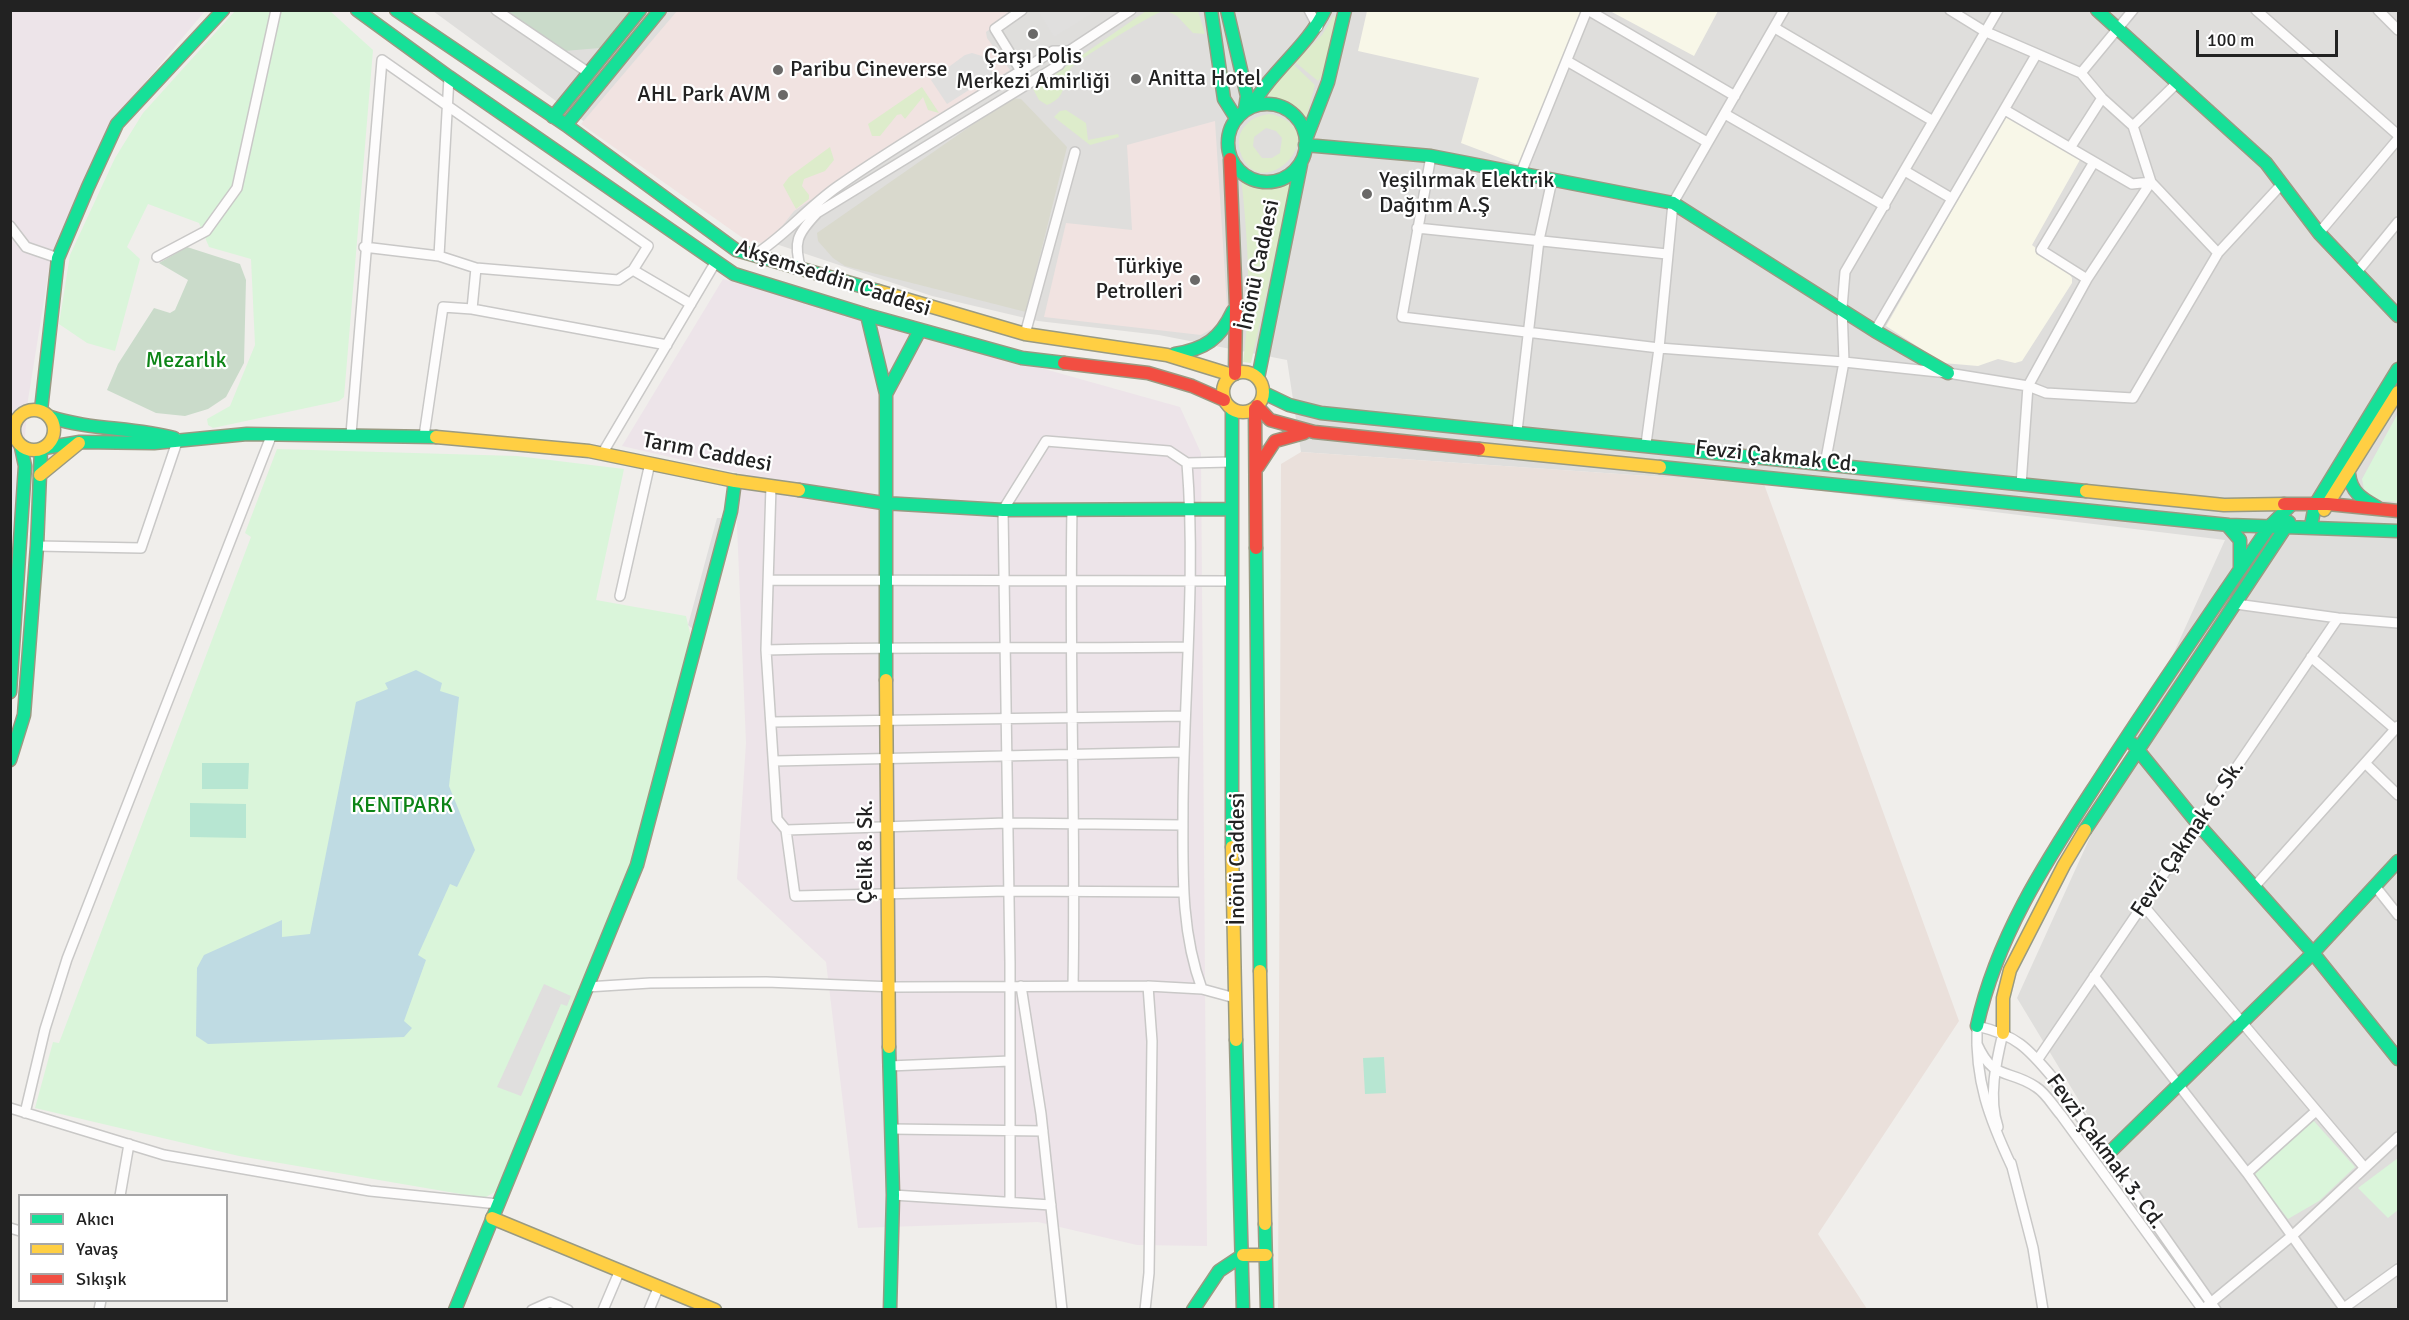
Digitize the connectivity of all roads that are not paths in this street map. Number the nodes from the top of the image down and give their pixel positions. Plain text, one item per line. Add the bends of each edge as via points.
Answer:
1 (223, 10) edge
2 (276, 10) edge
3 (357, 10) edge
4 (396, 10) edge
5 (496, 10) edge
6 (640, 10) edge
7 (660, 10) edge
8 (1022, 10) edge
9 (1131, 10) edge
10 (1210, 10) edge
11 (1227, 10) edge
12 (1308, 10) edge
13 (1325, 10) edge
14 (1345, 10) edge
15 (1588, 10) edge
16 (1784, 10) edge
17 (1950, 10) edge
18 (1998, 10) edge
19 (2097, 10) edge
20 (2133, 10) edge
21 (2256, 10) edge
22 (2378, 10) edge
23 (1318, 27) junction
24 (1775, 28) junction
25 (2119, 29) junction
26 (2398, 30) edge
27 (1984, 31) junction
28 (1069, 51) junction
29 (2036, 55) junction
30 (1567, 61) junction
31 (1021, 71) junction
32 (589, 73) junction
33 (2081, 73) junction
34 (449, 77) junction
35 (2177, 83) junction
36 (1735, 96) junction
37 (2102, 98) junction
38 (447, 106) junction
39 (2005, 110) junction
40 (1244, 111) junction
41 (1725, 114) junction
42 (553, 117) junction
43 (1933, 121) junction
44 (566, 125) junction
45 (2133, 126) junction
46 (2398, 137) edge
47 (1306, 142) junction
48 (1707, 142) junction
49 (2070, 148) junction
50 (1075, 152) dead end
51 (1229, 155) junction
52 (1431, 156) junction
53 (1301, 161) junction
54 (2094, 162) junction
55 (1905, 171) junction
56 (1520, 175) junction
57 (1552, 180) junction
58 (2151, 182) junction
59 (2281, 184) junction
60 (1951, 198) junction
61 (1673, 203) junction
62 (1885, 206) junction
63 (2398, 222) edge
64 (10, 226) edge
65 (1417, 228) junction
66 (2319, 232) junction
67 (1539, 240) junction
68 (364, 247) junction
69 (2218, 253) junction
70 (1667, 255) junction
71 (439, 256) junction
72 (753, 256) junction
73 (157, 257) dead end
74 (58, 258) junction
75 (715, 263) junction
76 (476, 268) junction
77 (633, 270) junction
78 (801, 270) junction
79 (2358, 271) junction
80 (2087, 279) junction
81 (691, 304) junction
82 (1236, 305) junction
83 (1842, 308) junction
84 (472, 309) junction
85 (867, 315) junction
86 (2398, 316) edge
87 (920, 330) junction
88 (1875, 331) junction
89 (1529, 332) junction
90 (1024, 334) junction
91 (667, 345) junction
92 (1659, 348) junction
93 (1167, 355) junction
94 (1844, 362) junction
95 (2398, 369) edge
96 (1947, 373) junction
97 (1234, 374) junction
98 (1258, 378) junction
99 (2028, 386) junction
100 (2398, 392) edge
101 (1264, 393) junction
102 (886, 394) junction
103 (1228, 405) junction
104 (1256, 408) junction
105 (45, 414) junction
106 (15, 416) edge
107 (1517, 431) junction
108 (1314, 432) junction
109 (272, 434) junction
110 (351, 434) junction
111 (424, 436) junction
112 (178, 439) junction
113 (15, 440) edge
114 (80, 442) junction
115 (1646, 444) junction
116 (42, 448) junction
117 (602, 454) junction
118 (1231, 462) junction
119 (650, 463) junction
120 (1187, 463) junction
121 (1825, 464) junction
122 (1256, 471) junction
123 (2349, 474) junction
124 (40, 475) junction
125 (735, 481) junction
126 (2021, 484) junction
127 (771, 486) junction
128 (886, 503) junction
129 (2328, 504) junction
130 (2315, 505) junction
131 (2294, 506) junction
132 (1230, 509) junction
133 (1003, 510) junction
134 (1071, 510) junction
135 (2381, 510) junction
136 (1191, 511) junction
137 (2398, 511) edge
138 (22, 519) junction
139 (38, 520) junction
140 (2227, 525) junction
141 (2300, 526) junction
142 (2269, 527) junction
143 (2398, 531) edge
144 (37, 546) junction
145 (15, 561) edge
146 (2240, 571) junction
147 (886, 579) junction
148 (769, 580) junction
149 (1004, 580) junction
150 (1070, 580) junction
151 (1190, 581) junction
152 (1231, 581) junction
153 (620, 596) dead end
154 (2236, 604) junction
155 (2338, 618) junction
156 (2398, 623) edge
157 (886, 646) junction
158 (1187, 647) junction
159 (1070, 649) junction
160 (766, 650) junction
161 (1005, 650) junction
162 (2312, 657) junction
163 (10, 692) edge
164 (1185, 716) junction
165 (1070, 717) junction
166 (1006, 718) junction
167 (887, 719) junction
168 (772, 722) junction
169 (2397, 727) edge
170 (2127, 736) junction
171 (2137, 750) junction
172 (1184, 752) junction
173 (1071, 755) junction
174 (1006, 757) junction
175 (10, 760) edge
176 (887, 760) junction
177 (774, 761) junction
178 (2365, 762) junction
179 (2398, 795) edge
180 (1007, 823) junction
181 (1074, 824) junction
182 (2198, 824) junction
183 (887, 825) junction
184 (1183, 825) junction
185 (786, 830) junction
186 (2398, 861) edge
187 (2255, 886) junction
188 (2375, 886) junction
189 (1008, 891) junction
190 (1075, 891) junction
191 (1182, 892) junction
192 (887, 895) junction
193 (2143, 905) junction
194 (2398, 915) edge
195 (2313, 953) junction
196 (2094, 976) junction
197 (1010, 986) junction
198 (1021, 986) junction
199 (1073, 986) junction
200 (1148, 986) junction
201 (587, 987) junction
202 (887, 987) junction
203 (1202, 989) junction
204 (1235, 998) junction
205 (2241, 1024) junction
206 (1977, 1026) junction
207 (2003, 1033) junction
208 (1976, 1042) junction
209 (2038, 1059) junction
210 (2398, 1059) edge
211 (1010, 1061) junction
212 (890, 1066) junction
213 (1996, 1071) junction
214 (2180, 1087) junction
215 (10, 1108) edge
216 (2316, 1111) junction
217 (25, 1113) junction
218 (891, 1129) junction
219 (1043, 1131) junction
220 (1010, 1132) junction
221 (2398, 1137) edge
222 (129, 1144) junction
223 (2108, 1155) junction
224 (2012, 1167) junction
225 (2364, 1167) junction
226 (2247, 1173) junction
227 (120, 1194) edge
228 (893, 1195) junction
229 (1010, 1202) junction
230 (498, 1204) junction
231 (1051, 1205) junction
232 (492, 1218) junction
233 (11, 1228) edge
234 (10, 1234) edge
235 (2293, 1235) junction
236 (1242, 1255) junction
237 (1266, 1255) junction
238 (2398, 1269) edge
239 (620, 1270) junction
240 (659, 1286) junction
241 (2214, 1306) edge
242 (2203, 1309) edge
243 (2345, 1309) edge
244 (455, 1310) edge
245 (532, 1310) edge
246 (568, 1310) edge
247 (603, 1310) edge
248 (650, 1310) edge
249 (715, 1310) edge
250 (890, 1310) edge
251 (1062, 1310) edge
252 (1145, 1310) edge
253 (1193, 1310) edge
254 (1243, 1310) edge
255 (1267, 1310) edge
256 (2043, 1310) edge

1 - 74 street via 117,124
2 - 73 street via 237,188 207,231
3 - 34 street, Akşemseddin Caddesi
4 - 42 street, Akşemseddin Caddesi
5 - 32 street
6 - 32 street
7 - 44 street
8 - 31 street via 995,29
9 - 28 street
10 - 40 street via 1224,99
11 - 40 street via 1247,96
12 - 23 street
13 - 23 street
14 - 47 street via 1328,82
15 - 30 street
15 - 36 street
16 - 24 street
17 - 27 street
18 - 27 street
19 - 25 street
20 - 25 street
21 - 46 street
22 - 26 street
23 - 40 street
24 - 36 street
24 - 43 street
25 - 33 street
25 - 35 street
27 - 29 street
27 - 43 street
28 - 31 street via 1053,51
28 - 78 street via 1059,65 817,213 802,229 795,248
29 - 33 street
29 - 39 street
30 - 48 street
30 - 56 street
31 - 72 street via 837,187 800,215 779,240
32 - 42 street
33 - 37 street
34 - 38 street
34 - 75 street, Akşemseddin Caddesi
35 - 45 street
35 - 59 street via 2266,163
36 - 41 street
37 - 45 street
37 - 49 street
38 - 68 street via 382,60
38 - 71 street
38 - 77 street via 648,246
39 - 49 street
39 - 60 street
40 - 47 street via 1264,103 1287,109 1297,117
40 - 51 street via 1230,129
41 - 48 street
41 - 62 street
42 - 44 street, Akşemseddin Caddesi
43 - 55 street
44 - 72 street, Akşemseddin Caddesi via 736,250
45 - 58 street
46 - 66 street
47 - 52 street
47 - 53 street
48 - 61 street
49 - 54 street
50 - 90 street
51 - 53 street via 1245,176 1270,182 1293,172
51 - 82 street, İnönü Caddesi
52 - 56 street
52 - 65 street
53 - 98 street, İnönü Caddesi
54 - 58 street via 2133,184
54 - 80 street via 2041,250
55 - 60 street
55 - 62 street
56 - 57 street
57 - 61 street
57 - 67 street
58 - 69 street
58 - 80 street
59 - 66 street
59 - 69 street
60 - 88 street
61 - 70 street
61 - 83 street
62 - 83 street via 1845,272
63 - 79 street
64 - 74 street via 26,247
65 - 67 street
65 - 89 street via 1402,317
66 - 79 street
67 - 70 street
67 - 89 street
68 - 71 street
68 - 110 street
69 - 99 street via 2133,398 2046,393
70 - 92 street
71 - 76 street
72 - 78 street, Akşemseddin Caddesi
74 - 105 street
75 - 81 street
75 - 85 street, Akşemseddin Caddesi via 734,274
76 - 77 street via 618,280
76 - 84 street
77 - 81 street
78 - 90 street, Akşemseddin Caddesi
79 - 86 street
80 - 99 street
81 - 91 street
82 - 93 street via 1224,333 1203,350
82 - 97 street, İnönü Caddesi
83 - 88 street
83 - 94 street
84 - 91 street
84 - 111 street via 443,307
85 - 87 street, Akşemseddin Caddesi
85 - 102 street
87 - 102 street
87 - 103 street, Akşemseddin Caddesi via 1022,358 1148,373 1192,386
88 - 96 street
89 - 92 street
89 - 107 street
90 - 93 street, Akşemseddin Caddesi
91 - 117 street
92 - 94 street
92 - 115 street
93 - 97 street, Akşemseddin Caddesi
94 - 96 street
94 - 121 street
95 - 130 street
96 - 99 street
97 - 98 street via 1249,372
97 - 103 street via 1223,389
98 - 101 street
99 - 126 street
100 - 123 street
101 - 104 street
101 - 107 street, Fevzi Çakmak Cd. via 1289,405 1321,413
102 - 128 street, Çelik 8. Sk.
103 - 104 street via 1244,412
103 - 118 street, İnönü Caddesi
104 - 108 street, Fevzi Çakmak Cd. via 1270,420
104 - 122 street, İnönü Caddesi
105 - 106 street via 29,410
105 - 112 street, Tarım Caddesi via 72,426 153,431
105 - 116 street via 54,428 52,440
106 - 113 street
107 - 115 street, Fevzi Çakmak Cd.
108 - 122 street via 1282,435 1269,444
108 - 140 street, Fevzi Çakmak Cd.
109 - 110 street, Tarım Caddesi
109 - 112 street, Tarım Caddesi
109 - 217 street via 67,959
110 - 111 street, Tarım Caddesi
111 - 117 street, Tarım Caddesi
112 - 114 street, Tarım Caddesi via 154,443
112 - 144 street via 141,548
113 - 116 street via 32,451
113 - 138 street via 25,466
114 - 116 street, Tarım Caddesi
114 - 124 street
115 - 121 street, Fevzi Çakmak Cd.
116 - 124 street
117 - 119 street, Tarım Caddesi
118 - 120 street
118 - 132 street, İnönü Caddesi
119 - 125 street, Tarım Caddesi
119 - 153 street
120 - 133 street via 1169,451 1046,441
120 - 136 street
121 - 126 street, Fevzi Çakmak Cd.
122 - 237 street, İnönü Caddesi
123 - 129 street
123 - 135 street via 2354,493
124 - 139 street
125 - 127 street, Tarım Caddesi
125 - 201 street via 731,511 637,865
126 - 131 street, Fevzi Çakmak Cd. via 2224,504
127 - 128 street, Tarım Caddesi
127 - 148 street
128 - 133 street, Tarım Caddesi
128 - 147 street, Çelik 8. Sk.
129 - 130 street, Fevzi Çakmak Cd.
129 - 135 street, Fevzi Çakmak Cd.
129 - 141 street
130 - 131 street, Fevzi Çakmak Cd.
130 - 141 street
131 - 141 street
131 - 142 street
132 - 136 street, Tarım Caddesi
132 - 152 street, İnönü Caddesi
133 - 134 street, Tarım Caddesi
133 - 149 street
134 - 136 street, Tarım Caddesi
134 - 150 street
135 - 137 street, Fevzi Çakmak Cd.
136 - 151 street
138 - 139 street
138 - 145 street
139 - 144 street
140 - 142 street, Fevzi Çakmak Cd.
140 - 146 street via 2240,540
141 - 142 street, Fevzi Çakmak Cd.
141 - 143 street, Fevzi Çakmak Cd.
141 - 154 street
142 - 146 street
144 - 175 street via 24,715
145 - 163 street
146 - 170 street
147 - 148 street
147 - 149 street
147 - 157 street, Çelik 8. Sk.
148 - 160 street
149 - 150 street
149 - 161 street
150 - 151 street
150 - 159 street
151 - 152 street
151 - 158 street
152 - 204 street, İnönü Caddesi
154 - 155 street
154 - 171 street
155 - 156 street
155 - 162 street, Fevzi Çakmak 6. Sk.
157 - 160 street
157 - 161 street
157 - 167 street, Çelik 8. Sk.
158 - 159 street
158 - 164 street
159 - 161 street
159 - 165 street
160 - 168 street
161 - 166 street
162 - 169 street
162 - 182 street, Fevzi Çakmak 6. Sk.
164 - 165 street
164 - 172 street
165 - 166 street
165 - 173 street
166 - 167 street
166 - 174 street
167 - 168 street
167 - 176 street, Çelik 8. Sk.
168 - 177 street
169 - 178 street
170 - 171 street
170 - 206 street via 2045,864 2010,930 1982,993
171 - 182 street
171 - 207 street via 2064,865 2010,970 2003,998
172 - 173 street
172 - 184 street
173 - 174 street
173 - 181 street
174 - 176 street
174 - 180 street
176 - 177 street
176 - 183 street, Çelik 8. Sk.
177 - 185 street via 777,819
178 - 179 street
178 - 187 street
180 - 181 street
180 - 183 street
180 - 189 street
181 - 184 street
181 - 190 street
182 - 187 street
182 - 193 street, Fevzi Çakmak 6. Sk.
183 - 185 street
183 - 192 street, Çelik 8. Sk.
184 - 191 street
185 - 192 street via 795,896
186 - 188 street
187 - 195 street
188 - 194 street
188 - 195 street
189 - 190 street
189 - 192 street
189 - 197 street
190 - 191 street
190 - 199 street
191 - 203 street via 1190,953
192 - 202 street, Çelik 8. Sk.
193 - 196 street, Fevzi Çakmak 6. Sk.
193 - 205 street
195 - 205 street
195 - 210 street
196 - 209 street, Fevzi Çakmak 6. Sk.
196 - 214 street
197 - 198 street
197 - 202 street
197 - 211 street
198 - 199 street
198 - 219 street
199 - 200 street
200 - 203 street
200 - 252 street via 1152,1064
201 - 202 street via 766,982
201 - 230 street
202 - 212 street, Çelik 8. Sk.
203 - 204 street
204 - 236 street, İnönü Caddesi
205 - 214 street
205 - 216 street
206 - 207 street, Fevzi Çakmak 3. Cd.
206 - 208 street
207 - 209 street, Fevzi Çakmak 3. Cd. via 2019,1041
207 - 213 street
208 - 213 street
208 - 224 street via 1989,1118
209 - 223 street, Fevzi Çakmak 3. Cd.
211 - 212 street
211 - 220 street
212 - 218 street, Çelik 8. Sk.
213 - 224 street via 1996,1120
213 - 242 street, Fevzi Çakmak 3. Cd. via 2039,1089
214 - 223 street
214 - 226 street
215 - 217 street
216 - 225 street
216 - 226 street
217 - 222 street
218 - 220 street
218 - 228 street, Çelik 8. Sk.
219 - 220 street
219 - 231 street
220 - 229 street
221 - 225 street
222 - 227 street
222 - 230 street via 164,1155 370,1191
223 - 241 street, Fevzi Çakmak 3. Cd.
224 - 256 street via 2033,1248
225 - 235 street
226 - 235 street
228 - 229 street
228 - 250 street, Çelik 8. Sk.
229 - 231 street
230 - 232 street
231 - 251 street
232 - 239 street
232 - 244 street
233 - 234 street
235 - 241 street
235 - 243 street
236 - 237 street
236 - 253 street via 1228,1261 1215,1274
236 - 254 street, İnönü Caddesi
237 - 255 street, İnönü Caddesi
238 - 243 street
239 - 240 street
239 - 247 street
240 - 248 street
240 - 249 street
241 - 242 street
245 - 246 street via 550,1302

